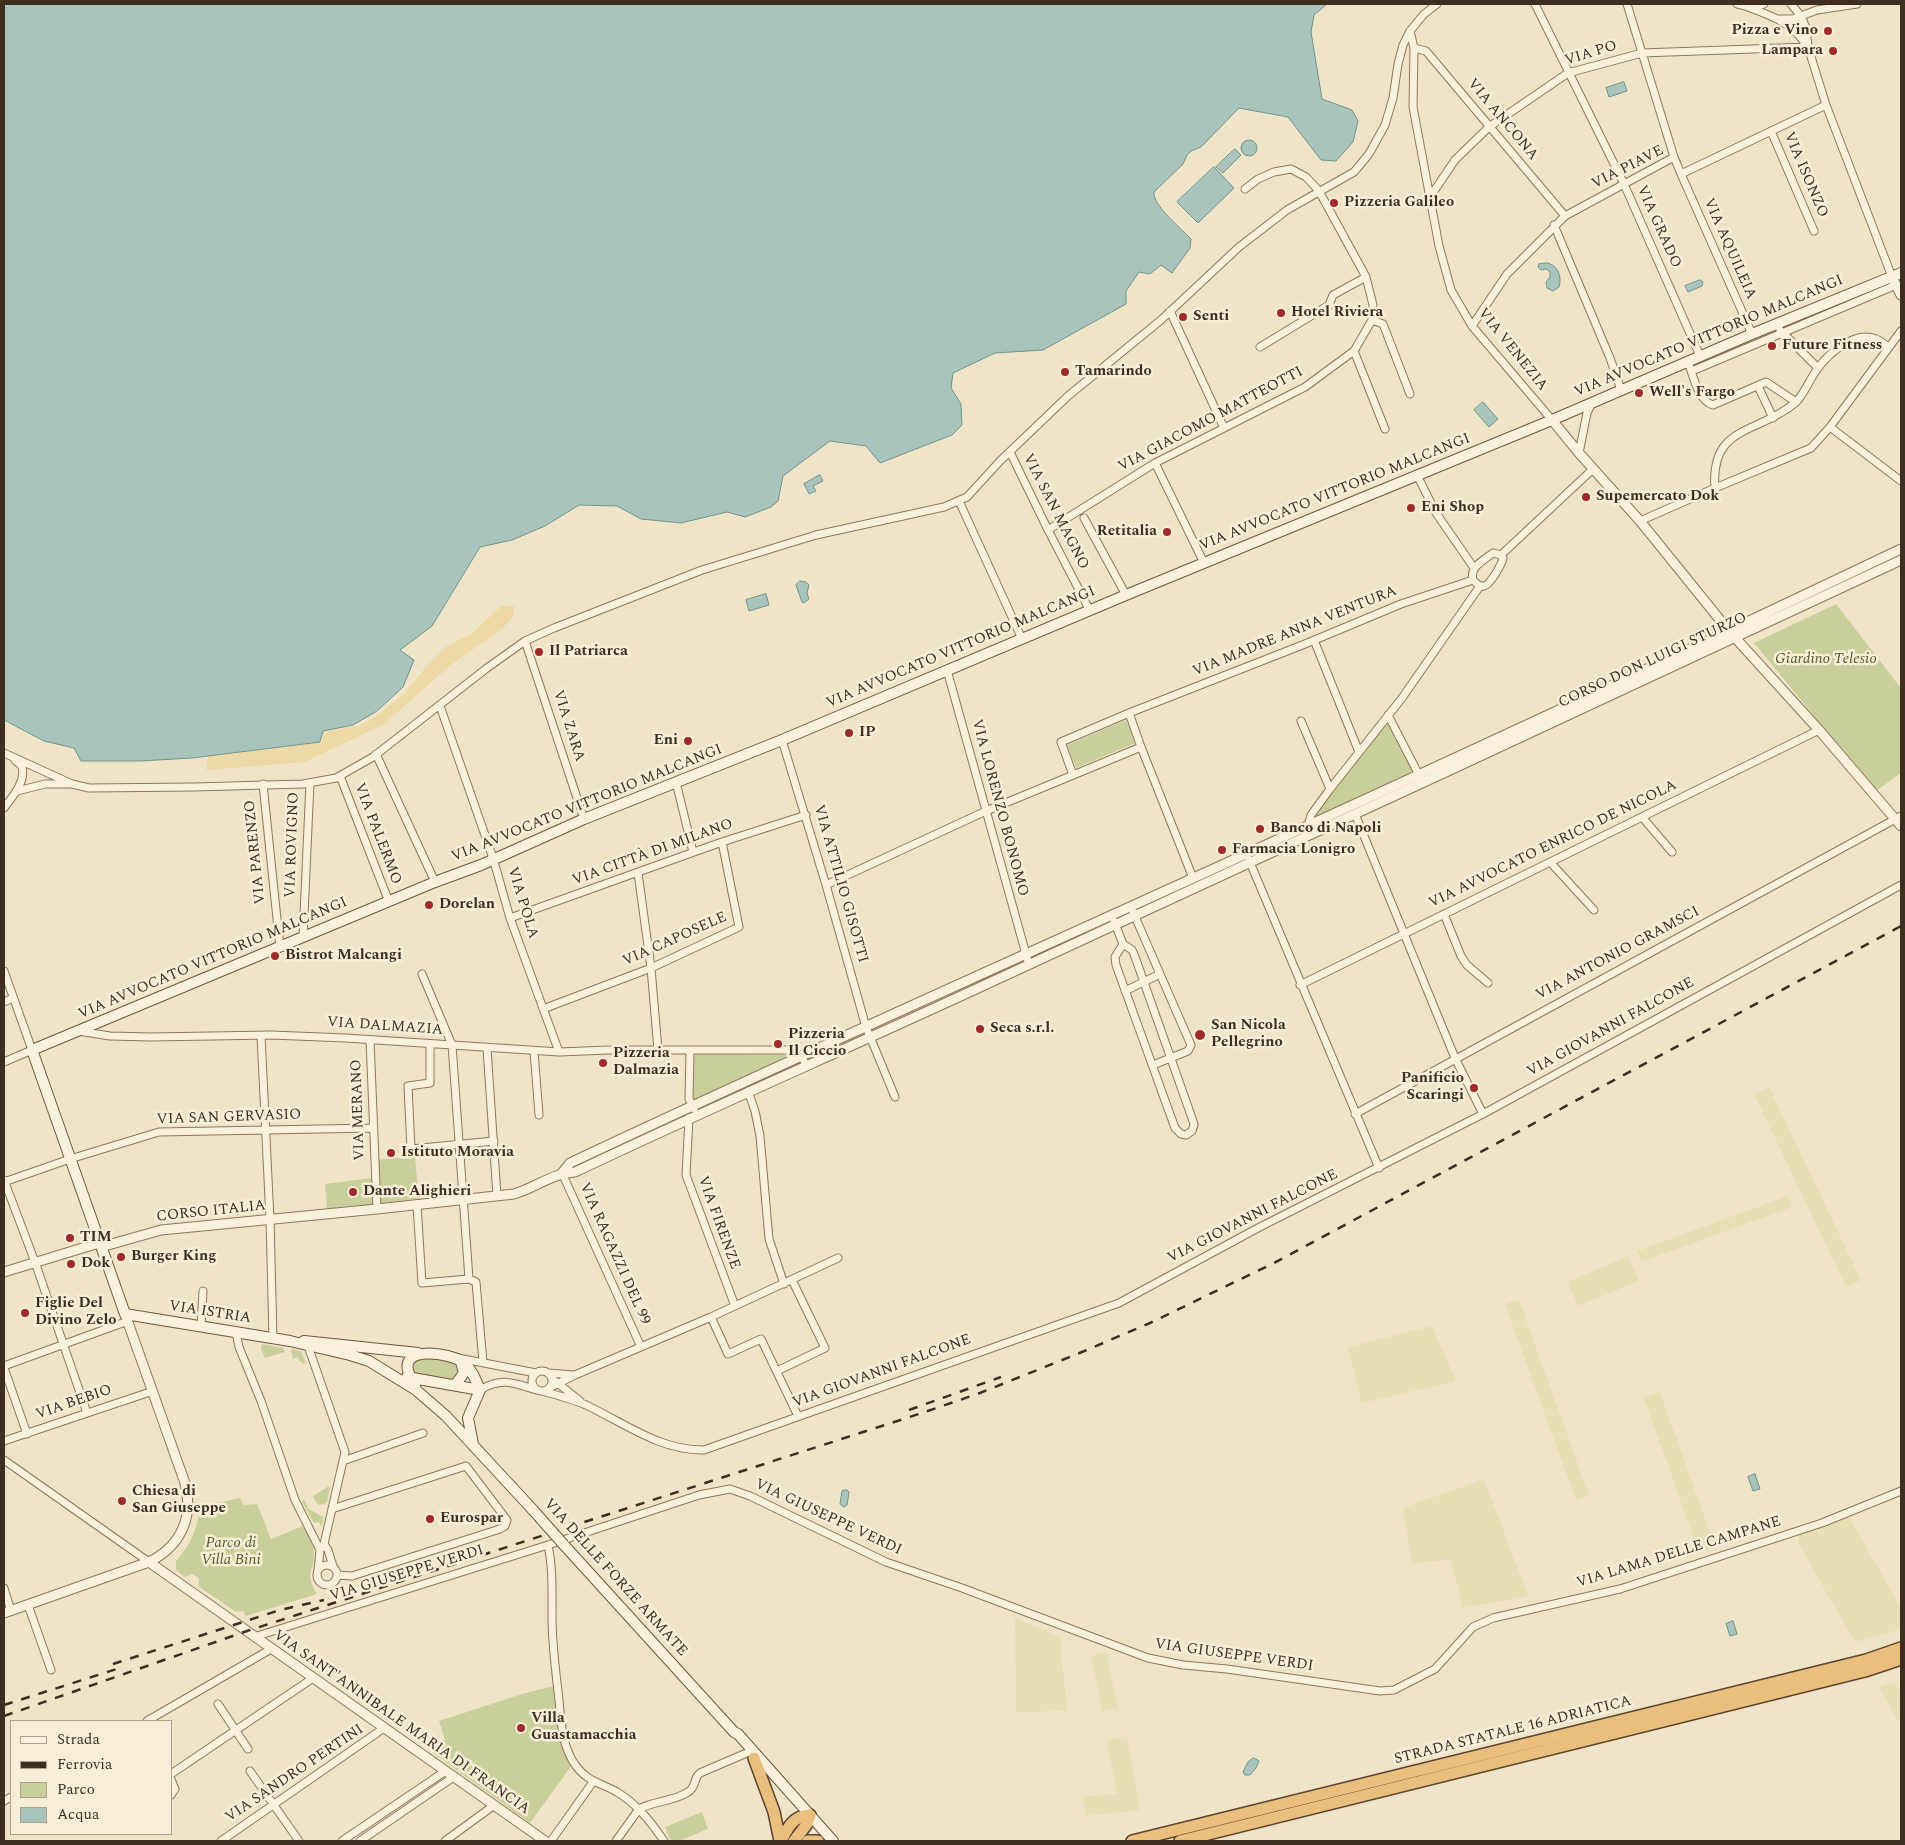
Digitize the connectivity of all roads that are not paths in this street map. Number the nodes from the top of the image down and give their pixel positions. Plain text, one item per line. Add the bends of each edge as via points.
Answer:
1 (1436, 4) edge
2 (1535, 4) edge
3 (1627, 4) edge
4 (1764, 4) edge
5 (1791, 4) edge
6 (1858, 4) edge
7 (1741, 5) edge
8 (1800, 16) junction
9 (1777, 19) junction
10 (1410, 31) junction
11 (1808, 47) junction
12 (1414, 48) junction
13 (1642, 53) junction
14 (1568, 73) junction
15 (1826, 104) junction
16 (1489, 127) junction
17 (1771, 131) junction
18 (1674, 157) junction
19 (1681, 174) junction
20 (1624, 184) junction
21 (1245, 190) dead end
22 (1319, 191) junction
23 (1430, 197) junction
24 (1565, 216) junction
25 (1554, 225) junction
26 (1814, 231) dead end
27 (1366, 277) junction
28 (1896, 278) edge
29 (1901, 295) edge
30 (1170, 311) junction
31 (1372, 320) junction
32 (1774, 325) junction
33 (1472, 326) junction
34 (1901, 331) edge
35 (1784, 332) junction
36 (1752, 334) junction
37 (1260, 347) dead end
38 (1889, 347) junction
39 (1354, 351) junction
40 (1700, 356) junction
41 (1690, 367) junction
42 (1818, 368) junction
43 (1758, 386) junction
44 (1621, 390) junction
45 (1410, 394) dead end
46 (1592, 402) junction
47 (1796, 402) junction
48 (1773, 418) junction
49 (1552, 420) junction
50 (1830, 427) junction
51 (1224, 428) junction
52 (1385, 429) dead end
53 (1010, 452) junction
54 (1579, 453) junction
55 (1155, 462) junction
56 (1593, 469) junction
57 (1417, 475) junction
58 (1901, 481) edge
59 (1715, 488) junction
60 (959, 501) junction
61 (1084, 518) dead end
62 (1640, 522) junction
63 (1048, 530) junction
64 (1901, 549) edge
65 (1501, 555) junction
66 (1901, 560) edge
67 (1204, 563) junction
68 (1474, 568) junction
69 (1473, 580) junction
70 (1480, 586) junction
71 (1126, 595) junction
72 (1090, 611) junction
73 (1732, 634) junction
74 (1022, 639) junction
75 (1314, 640) junction
76 (525, 641) junction
77 (947, 670) junction
78 (440, 706) junction
79 (1129, 713) junction
80 (1388, 715) junction
81 (1300, 721) dead end
82 (1819, 730) junction
83 (782, 740) junction
84 (1141, 747) junction
85 (1359, 752) junction
86 (6, 754) edge
87 (376, 754) junction
88 (1418, 774) junction
89 (1073, 775) junction
90 (340, 776) junction
91 (676, 782) junction
92 (310, 783) junction
93 (72, 784) junction
94 (263, 784) junction
95 (1416, 786) junction
96 (1330, 789) junction
97 (18, 791) junction
98 (4, 808) edge
99 (986, 811) junction
100 (1355, 814) junction
101 (806, 815) junction
102 (1642, 817) junction
103 (584, 819) junction
104 (1899, 820) edge
105 (1308, 826) junction
106 (722, 842) junction
107 (693, 852) junction
108 (1672, 852) dead end
109 (1246, 854) junction
110 (493, 858) junction
111 (1550, 862) junction
112 (1250, 863) junction
113 (638, 873) junction
114 (1193, 878) junction
115 (435, 882) junction
116 (826, 885) junction
117 (1901, 885) edge
118 (389, 902) junction
119 (1130, 906) junction
120 (1594, 910) dead end
121 (1444, 914) junction
122 (1112, 915) junction
123 (1135, 916) junction
124 (510, 918) junction
125 (1116, 925) junction
126 (1404, 934) junction
127 (303, 937) junction
128 (1123, 944) junction
129 (280, 948) junction
130 (1025, 954) junction
131 (1029, 965) junction
132 (651, 968) junction
133 (4, 971) edge
134 (422, 974) dead end
135 (1160, 974) junction
136 (1145, 982) junction
137 (1488, 983) dead end
138 (1300, 985) junction
139 (1125, 991) junction
140 (13, 998) junction
141 (4, 1002) edge
142 (543, 1009) junction
143 (866, 1027) junction
144 (78, 1031) junction
145 (261, 1036) junction
146 (870, 1037) junction
147 (370, 1040) junction
148 (430, 1044) junction
149 (452, 1045) junction
150 (487, 1048) junction
151 (32, 1050) junction
152 (658, 1050) junction
153 (690, 1050) junction
154 (534, 1051) junction
155 (559, 1052) junction
156 (1172, 1057) junction
157 (1455, 1058) junction
158 (804, 1061) junction
159 (4, 1062) edge
160 (1152, 1066) junction
161 (748, 1091) junction
162 (896, 1097) dead end
163 (692, 1113) junction
164 (1355, 1114) junction
165 (1483, 1114) junction
166 (539, 1115) dead end
167 (373, 1128) junction
168 (265, 1130) junction
169 (494, 1141) junction
170 (460, 1144) junction
171 (70, 1159) junction
172 (1378, 1168) junction
173 (562, 1173) junction
174 (4, 1181) edge
175 (497, 1196) junction
176 (464, 1200) junction
177 (417, 1205) junction
178 (377, 1209) junction
179 (270, 1220) junction
180 (100, 1245) junction
181 (838, 1258) dead end
182 (35, 1262) junction
183 (4, 1272) edge
184 (469, 1278) junction
185 (788, 1282) junction
186 (202, 1291) dead end
187 (735, 1306) junction
188 (126, 1317) junction
189 (711, 1317) junction
190 (201, 1327) junction
191 (236, 1332) junction
192 (272, 1338) junction
193 (290, 1341) junction
194 (64, 1344) junction
195 (308, 1346) junction
196 (640, 1347) junction
197 (418, 1353) junction
198 (458, 1360) junction
199 (483, 1362) junction
200 (4, 1367) edge
201 (777, 1371) junction
202 (536, 1373) junction
203 (575, 1375) junction
204 (550, 1376) junction
205 (396, 1377) junction
206 (412, 1378) junction
207 (558, 1384) junction
208 (455, 1385) junction
209 (416, 1390) junction
210 (480, 1390) junction
211 (543, 1390) junction
212 (154, 1391) junction
213 (584, 1404) junction
214 (88, 1413) junction
215 (798, 1416) junction
216 (423, 1432) dead end
217 (27, 1434) junction
218 (4, 1441) edge
219 (474, 1445) junction
220 (4, 1460) edge
221 (343, 1461) junction
222 (1901, 1491) edge
223 (332, 1509) junction
224 (548, 1545) junction
225 (322, 1547) junction
226 (149, 1562) junction
227 (333, 1566) junction
228 (318, 1570) junction
229 (338, 1575) junction
230 (4, 1588) edge
231 (28, 1605) junction
232 (7, 1612) edge
233 (254, 1636) junction
234 (1901, 1648) edge
235 (271, 1649) junction
236 (1901, 1659) edge
237 (51, 1670) dead end
238 (314, 1678) junction
239 (1394, 1690) joint
240 (218, 1704) dead end
241 (149, 1720) edge
242 (384, 1728) junction
243 (236, 1730) junction
244 (734, 1732) junction
245 (248, 1748) dead end
246 (752, 1755) junction
247 (250, 1771) dead end
248 (444, 1772) junction
249 (172, 1773) edge
250 (452, 1778) junction
251 (172, 1782) edge
252 (594, 1782) junction
253 (788, 1792) junction
254 (172, 1793) edge
255 (273, 1804) junction
256 (493, 1806) junction
257 (639, 1809) junction
258 (810, 1815) junction
259 (221, 1841) edge
260 (299, 1841) edge
261 (342, 1841) edge
262 (360, 1841) edge
263 (444, 1841) edge
264 (545, 1841) edge
265 (552, 1841) edge
266 (616, 1841) edge
267 (664, 1841) edge
268 (781, 1841) edge
269 (794, 1841) edge
270 (808, 1841) edge
271 (818, 1841) edge
272 (832, 1841) edge
273 (1132, 1841) edge
274 (1180, 1841) edge

1 - 10 street
2 - 14 street, VIA GRADO
3 - 13 street
4 - 7 street via 1755,7
5 - 8 street
6 - 8 street
7 - 9 street
8 - 9 street
8 - 11 street via 1806,28
9 - 11 street via 1790,26
10 - 12 street, VIA VENEZIA
10 - 22 street via 1398,64 1394,98 1370,154 1354,172
11 - 13 street, VIA PO
11 - 15 street
12 - 16 street, VIA ANCONA via 1426,51
12 - 23 street, VIA VENEZIA via 1413,107
13 - 14 street, VIA PO
13 - 18 street
14 - 16 street, VIA PO
14 - 20 street, VIA GRADO
15 - 17 street, VIA PIAVE
15 - 28 street
16 - 23 street, VIA PO via 1455,160
16 - 24 street, VIA ANCONA
17 - 19 street, VIA PIAVE
17 - 26 street, VIA ISONZO
18 - 19 street, VIA PIAVE
18 - 20 street, VIA PIAVE
19 - 36 street, VIA AQUILEIA
20 - 24 street, VIA PIAVE
20 - 40 street, VIA GRADO
21 - 22 street via 1258,179 1291,169 1306,177
22 - 27 street
22 - 30 street via 1287,210 1239,247
23 - 33 street, VIA VENEZIA via 1451,290
24 - 25 street, VIA PIAVE
25 - 33 street, VIA PIAVE via 1507,274
25 - 44 street
27 - 31 street via 1373,305
27 - 37 street via 1333,295 1329,305
28 - 29 street
28 - 32 main road, VIA AVVOCATO VITTORIO MALCANGI
28 - 35 street, VIA AVVOCATO VITTORIO MALCANGI
30 - 51 street
30 - 53 street via 1068,396
31 - 39 street, VIA GIACOMO MATTEOTTI
31 - 45 street via 1383,324
32 - 35 street
32 - 36 main road, VIA AVVOCATO VITTORIO MALCANGI
33 - 49 street, VIA VENEZIA
34 - 38 street
35 - 41 street, VIA AVVOCATO VITTORIO MALCANGI
35 - 42 street
36 - 40 main road, VIA AVVOCATO VITTORIO MALCANGI
38 - 42 street via 1876,339 1862,336 1843,344
38 - 50 street
39 - 51 street, VIA GIACOMO MATTEOTTI via 1305,387
39 - 52 street
40 - 41 main road, VIA AVVOCATO VITTORIO MALCANGI
41 - 43 street via 1702,398 1713,405
41 - 44 main road, VIA AVVOCATO VITTORIO MALCANGI
42 - 47 street
43 - 47 street via 1766,382
43 - 48 street
44 - 46 main road, VIA AVVOCATO VITTORIO MALCANGI
46 - 49 main road, VIA AVVOCATO VITTORIO MALCANGI
46 - 54 street
47 - 48 street
48 - 59 street via 1737,434 1724,444 1716,461
49 - 54 street
49 - 57 main road, VIA AVVOCATO VITTORIO MALCANGI
50 - 58 street
50 - 59 street via 1811,448
51 - 55 street, VIA GIACOMO MATTEOTTI
53 - 60 street via 976,490
53 - 63 street, VIA SAN MAGNO
54 - 56 street
55 - 63 street, VIA GIACOMO MATTEOTTI
55 - 67 street
56 - 62 street
56 - 65 street
57 - 67 main road, VIA AVVOCATO VITTORIO MALCANGI
57 - 68 street via 1436,513
59 - 62 street
60 - 74 street
60 - 76 street via 816,535 702,570
61 - 71 street
62 - 73 street
63 - 72 street, VIA SAN MAGNO
64 - 73 street, CORSO DON LUIGI STURZO
65 - 68 street via 1493,553
65 - 70 street via 1502,564 1488,583
66 - 73 street, CORSO DON LUIGI STURZO
67 - 71 main road, VIA AVVOCATO VITTORIO MALCANGI
68 - 69 street
69 - 70 street
69 - 75 street, VIA MADRE ANNA VENTURA via 1401,604
70 - 80 street
71 - 72 main road, VIA AVVOCATO VITTORIO MALCANGI
72 - 74 main road, VIA AVVOCATO VITTORIO MALCANGI
73 - 82 street
73 - 88 street, CORSO DON LUIGI STURZO
73 - 95 street, CORSO DON LUIGI STURZO
74 - 77 main road, VIA AVVOCATO VITTORIO MALCANGI
75 - 79 street, VIA MADRE ANNA VENTURA
75 - 85 street
76 - 78 street
76 - 103 street, VIA ZARA
77 - 83 main road, VIA AVVOCATO VITTORIO MALCANGI
77 - 99 street, VIA LORENZO BONOMO
78 - 87 street
78 - 110 street, VIA POLA
79 - 84 street
79 - 89 street, VIA MADRE ANNA VENTURA via 1061,742
80 - 85 street
80 - 88 street
81 - 96 street
82 - 102 street, VIA AVVOCATO ENRICO DE NICOLA
82 - 104 street
83 - 91 main road, VIA AVVOCATO VITTORIO MALCANGI
83 - 101 street, VIA ATTILIO GISOTTI
84 - 89 street
84 - 114 street
85 - 96 street
86 - 93 street
86 - 97 street via 23,769
87 - 90 street
87 - 115 street
88 - 95 street via 1420,779
88 - 105 street, CORSO DON LUIGI STURZO
89 - 99 street
90 - 92 street
90 - 118 street, VIA PALERMO
91 - 103 main road, VIA AVVOCATO VITTORIO MALCANGI
91 - 107 street
92 - 94 street
92 - 127 street, VIA ROVIGNO
93 - 94 street via 89,788 194,788
93 - 97 street via 44,784
94 - 129 street, VIA PARENZO
95 - 100 street, CORSO DON LUIGI STURZO
96 - 105 street via 1311,815
97 - 98 street
99 - 116 street
99 - 130 street, VIA LORENZO BONOMO
100 - 112 street, CORSO DON LUIGI STURZO
100 - 126 street
101 - 106 street, VIA CITTÀ DI MILANO
101 - 116 street, VIA ATTILIO GISOTTI
102 - 108 street
102 - 111 street, VIA AVVOCATO ENRICO DE NICOLA
103 - 110 main road, VIA AVVOCATO VITTORIO MALCANGI
104 - 157 street, VIA ANTONIO GRAMSCI
105 - 109 street, CORSO DON LUIGI STURZO
106 - 107 street, VIA CITTÀ DI MILANO
106 - 132 street, VIA CAPOSELE via 739,927
107 - 113 street, VIA CITTÀ DI MILANO
109 - 112 street
109 - 114 street, CORSO DON LUIGI STURZO
110 - 115 main road, VIA AVVOCATO VITTORIO MALCANGI
110 - 124 street, VIA POLA
111 - 120 street
111 - 121 street, VIA AVVOCATO ENRICO DE NICOLA
112 - 123 street, CORSO DON LUIGI STURZO
112 - 138 street
113 - 124 street, VIA CITTÀ DI MILANO
113 - 132 street
114 - 119 street, CORSO DON LUIGI STURZO
115 - 118 main road, VIA AVVOCATO VITTORIO MALCANGI
116 - 143 street, VIA ATTILIO GISOTTI
117 - 165 street, VIA GIOVANNI FALCONE
118 - 127 main road, VIA AVVOCATO VITTORIO MALCANGI
119 - 122 street, CORSO DON LUIGI STURZO
119 - 123 street
121 - 126 street, VIA AVVOCATO ENRICO DE NICOLA
121 - 137 street via 1461,956
122 - 125 street
122 - 130 street, CORSO DON LUIGI STURZO
123 - 125 street, CORSO DON LUIGI STURZO
123 - 135 street
124 - 142 street, VIA POLA
125 - 128 street
125 - 131 street, CORSO DON LUIGI STURZO
126 - 138 street, VIA AVVOCATO ENRICO DE NICOLA
126 - 157 street
127 - 129 main road, VIA AVVOCATO VITTORIO MALCANGI
128 - 136 street via 1132,950
128 - 139 street via 1115,960
129 - 144 main road, VIA AVVOCATO VITTORIO MALCANGI
130 - 131 street, VIA LORENZO BONOMO
130 - 143 street, CORSO DON LUIGI STURZO
131 - 146 street, CORSO DON LUIGI STURZO
132 - 142 street, VIA CAPOSELE
132 - 152 street
133 - 140 street
134 - 149 street
135 - 136 street
135 - 156 street via 1191,1045 1188,1051
136 - 139 street
136 - 156 street
138 - 164 street
139 - 160 street
140 - 141 street
140 - 151 street
142 - 155 street, VIA POLA
143 - 146 street, VIA ATTILIO GISOTTI
143 - 158 street, CORSO DON LUIGI STURZO
144 - 145 street, VIA DALMAZIA via 110,1036
144 - 151 main road, VIA AVVOCATO VITTORIO MALCANGI
145 - 147 street, VIA DALMAZIA
145 - 168 street
146 - 158 street, CORSO DON LUIGI STURZO
146 - 162 street, VIA ATTILIO GISOTTI
147 - 148 street, VIA DALMAZIA
147 - 167 street, VIA MERANO
148 - 149 street, VIA DALMAZIA
148 - 170 street via 430,1083 408,1086 411,1149
149 - 150 street, VIA DALMAZIA
149 - 170 street
150 - 154 street, VIA DALMAZIA
150 - 169 street
151 - 159 street
151 - 171 main road
152 - 153 street, VIA DALMAZIA
152 - 155 street, VIA DALMAZIA
153 - 158 street, VIA DALMAZIA via 792,1050
153 - 163 street, VIA FIRENZE via 689,1099
154 - 155 street, VIA DALMAZIA
154 - 166 street
156 - 160 street
156 - 160 street via 1194,1125 1186,1135 1175,1128
157 - 164 street, VIA ANTONIO GRAMSCI
157 - 165 street
158 - 161 street
158 - 163 street
161 - 163 street
161 - 185 street via 760,1130 769,1239
163 - 173 street, CORSO ITALIA via 575,1172
163 - 187 street, VIA FIRENZE via 686,1175
164 - 172 street
165 - 172 street, VIA GIOVANNI FALCONE
167 - 168 street, VIA SAN GERVASIO
167 - 178 street, VIA MERANO
168 - 171 street, VIA SAN GERVASIO via 159,1132
168 - 179 street
169 - 170 street
169 - 175 street
170 - 176 street
171 - 174 street, VIA SAN GERVASIO
171 - 180 main road
172 - 215 street, VIA GIOVANNI FALCONE via 1119,1303
173 - 175 street, CORSO ITALIA via 524,1191
173 - 196 street, VIA RAGAZZI DEL 99
174 - 182 street
175 - 176 street, CORSO ITALIA
176 - 177 street, CORSO ITALIA
176 - 184 street
177 - 178 street, CORSO ITALIA
177 - 184 street via 422,1283
178 - 179 street, CORSO ITALIA
179 - 180 street, CORSO ITALIA via 161,1230
179 - 192 street
180 - 182 street, CORSO ITALIA
180 - 188 main road
181 - 185 street
182 - 183 street, CORSO ITALIA
182 - 194 street
184 - 199 street via 476,1282
185 - 187 street
185 - 201 street via 825,1348
186 - 190 street
187 - 189 street
188 - 190 main road, VIA ISTRIA
188 - 194 street
188 - 212 street
189 - 196 street
189 - 201 street via 728,1354 761,1339
190 - 191 main road, VIA ISTRIA
191 - 192 main road, VIA ISTRIA
191 - 225 street via 295,1500
192 - 193 main road, VIA ISTRIA
193 - 195 main road, VIA ISTRIA
193 - 197 main road, VIA ISTRIA via 311,1340
194 - 200 street
194 - 214 street
195 - 205 main road, VIA ISTRIA via 369,1361
195 - 221 street via 344,1447
196 - 203 street
197 - 198 main road, VIA ISTRIA
197 - 206 main road via 408,1364
198 - 199 street, VIA ISTRIA
198 - 208 main road via 464,1373
198 - 210 main road via 471,1372
199 - 202 street, VIA ISTRIA
200 - 217 street
201 - 215 street
202 - 204 street via 542,1371
202 - 211 street via 532,1382
203 - 204 street
203 - 207 street
204 - 207 street, VIA GIOVANNI FALCONE
204 - 211 street via 552,1384
205 - 206 main road
205 - 209 main road, VIA ISTRIA
206 - 208 main road
206 - 209 main road
207 - 211 street
207 - 213 street, VIA GIOVANNI FALCONE
208 - 210 main road
209 - 219 main road, VIA DELLE FORZE ARMATE
210 - 211 street via 500,1381
210 - 219 main road, VIA DELLE FORZE ARMATE via 468,1418
211 - 213 street, VIA GIOVANNI FALCONE
212 - 214 street, VIA BEBIO
212 - 226 street via 189,1502 188,1514 177,1540 164,1554
213 - 215 street, VIA GIOVANNI FALCONE via 666,1445 690,1450 704,1450
214 - 217 street, VIA BEBIO
216 - 221 street
217 - 218 street, VIA BEBIO
219 - 244 main road, VIA DELLE FORZE ARMATE, bridge
220 - 226 street
221 - 223 street
222 - 239 street, VIA LAMA DELLE CAMPANE via 1822,1523 1620,1589 1493,1618 1472,1627 1435,1668
223 - 225 street
223 - 229 street via 466,1466 506,1518 500,1529 352,1576
224 - 233 street, VIA GIUSEPPE VERDI
224 - 239 street, VIA GIUSEPPE VERDI via 699,1495 730,1489 886,1562 1148,1658 1380,1691
224 - 252 street via 562,1732 572,1760
225 - 227 street via 328,1550
225 - 228 street
226 - 231 street
226 - 233 street, VIA SANT'ANNIBALE MARIA DI FRANCIA
227 - 228 street via 326,1564
227 - 229 street
228 - 229 street via 318,1580 326,1585 335,1581
230 - 232 street
231 - 232 street
231 - 237 street
233 - 235 street, VIA SANT'ANNIBALE MARIA DI FRANCIA
234 - 273 highway, STRADA STATALE 16 ADRIATICA via 1866,1660
235 - 238 street, VIA SANT'ANNIBALE MARIA DI FRANCIA
235 - 241 street
236 - 274 highway, STRADA STATALE 16 ADRIATICA via 1866,1671
238 - 242 street, VIA SANT'ANNIBALE MARIA DI FRANCIA
238 - 243 street
240 - 243 street
242 - 248 street, VIA SANT'ANNIBALE MARIA DI FRANCIA
242 - 255 street, VIA SANDRO PERTINI
243 - 245 street
243 - 249 street
244 - 246 main road, VIA DELLE FORZE ARMATE
244 - 253 main road, VIA DELLE FORZE ARMATE
246 - 253 main road, VIA DELLE FORZE ARMATE
246 - 257 street via 700,1773 694,1788 687,1793
246 - 268 highway via 774,1812
247 - 255 street
248 - 250 street, VIA SANT'ANNIBALE MARIA DI FRANCIA
248 - 261 street
250 - 256 street, VIA SANT'ANNIBALE MARIA DI FRANCIA
250 - 262 street
251 - 254 street via 175,1789
252 - 257 street via 617,1792
252 - 265 street
253 - 258 main road, VIA DELLE FORZE ARMATE
255 - 259 street, VIA SANDRO PERTINI
255 - 260 street
256 - 263 street
256 - 264 street, VIA SANT'ANNIBALE MARIA DI FRANCIA
257 - 266 street
257 - 267 street
258 - 268 highway via 799,1816 790,1824
258 - 269 highway
258 - 272 main road, VIA DELLE FORZE ARMATE
270 - 271 highway

